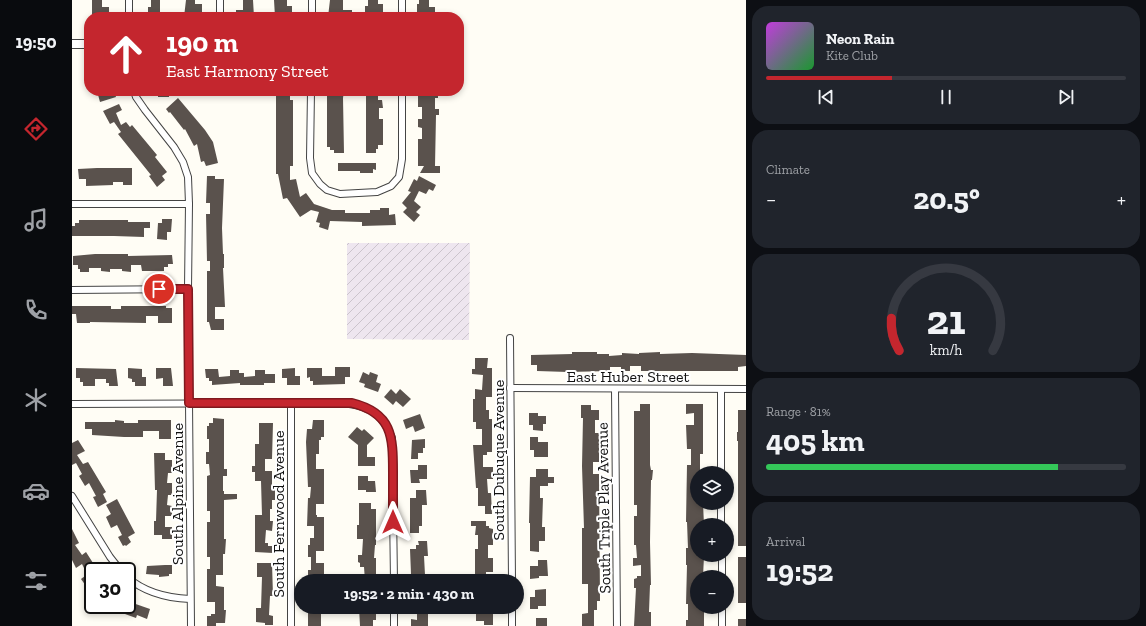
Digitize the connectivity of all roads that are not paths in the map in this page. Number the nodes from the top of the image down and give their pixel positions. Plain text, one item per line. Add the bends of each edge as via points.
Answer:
1 (129, 0) edge
2 (220, 0) edge
3 (312, 0) edge
4 (402, 0) edge
5 (129, 12) edge
6 (220, 12) edge
7 (312, 12) edge
8 (402, 12) edge
9 (72, 44) edge
10 (84, 44) edge
11 (136, 96) edge
12 (311, 96) edge
13 (402, 96) edge
14 (72, 204) edge
15 (189, 204) junction
16 (188, 289) junction
17 (72, 290) edge
18 (510, 338) dead end
19 (510, 388) junction
20 (615, 389) junction
21 (721, 389) junction
22 (746, 389) edge
23 (189, 403) junction
24 (291, 403) junction
25 (72, 404) edge
26 (721, 466) edge
27 (72, 496) edge
28 (114, 562) edge
29 (394, 574) edge
30 (512, 574) edge
31 (136, 584) edge
32 (190, 600) junction
33 (394, 614) edge
34 (512, 614) edge
35 (722, 614) edge
36 (191, 626) edge
37 (291, 626) edge
38 (394, 626) edge
39 (512, 626) edge
40 (617, 626) edge
41 (722, 626) edge

1 - 5 street
2 - 6 street
3 - 7 street
4 - 8 street
9 - 10 street
11 - 15 street, South Alpine Avenue via 183,162 188,177
12 - 13 street via 312,173 320,184 340,194 377,192 391,186 399,177 402,159
14 - 15 street
15 - 16 street, South Alpine Avenue
16 - 17 street
16 - 23 street, South Alpine Avenue
18 - 19 street, South Dubuque Avenue
19 - 20 street, East Huber Street
19 - 30 street, South Dubuque Avenue
20 - 21 street, East Huber Street
20 - 40 street, South Triple Play Avenue
21 - 22 street, East Huber Street
21 - 26 street
23 - 24 street
23 - 25 street
23 - 32 street, South Alpine Avenue
24 - 29 street via 356,404 367,408 386,424 393,447
24 - 37 street, South Fernwood Avenue
27 - 28 street
31 - 32 street via 158,595
32 - 36 street, South Alpine Avenue
33 - 38 street
34 - 39 street
35 - 41 street

